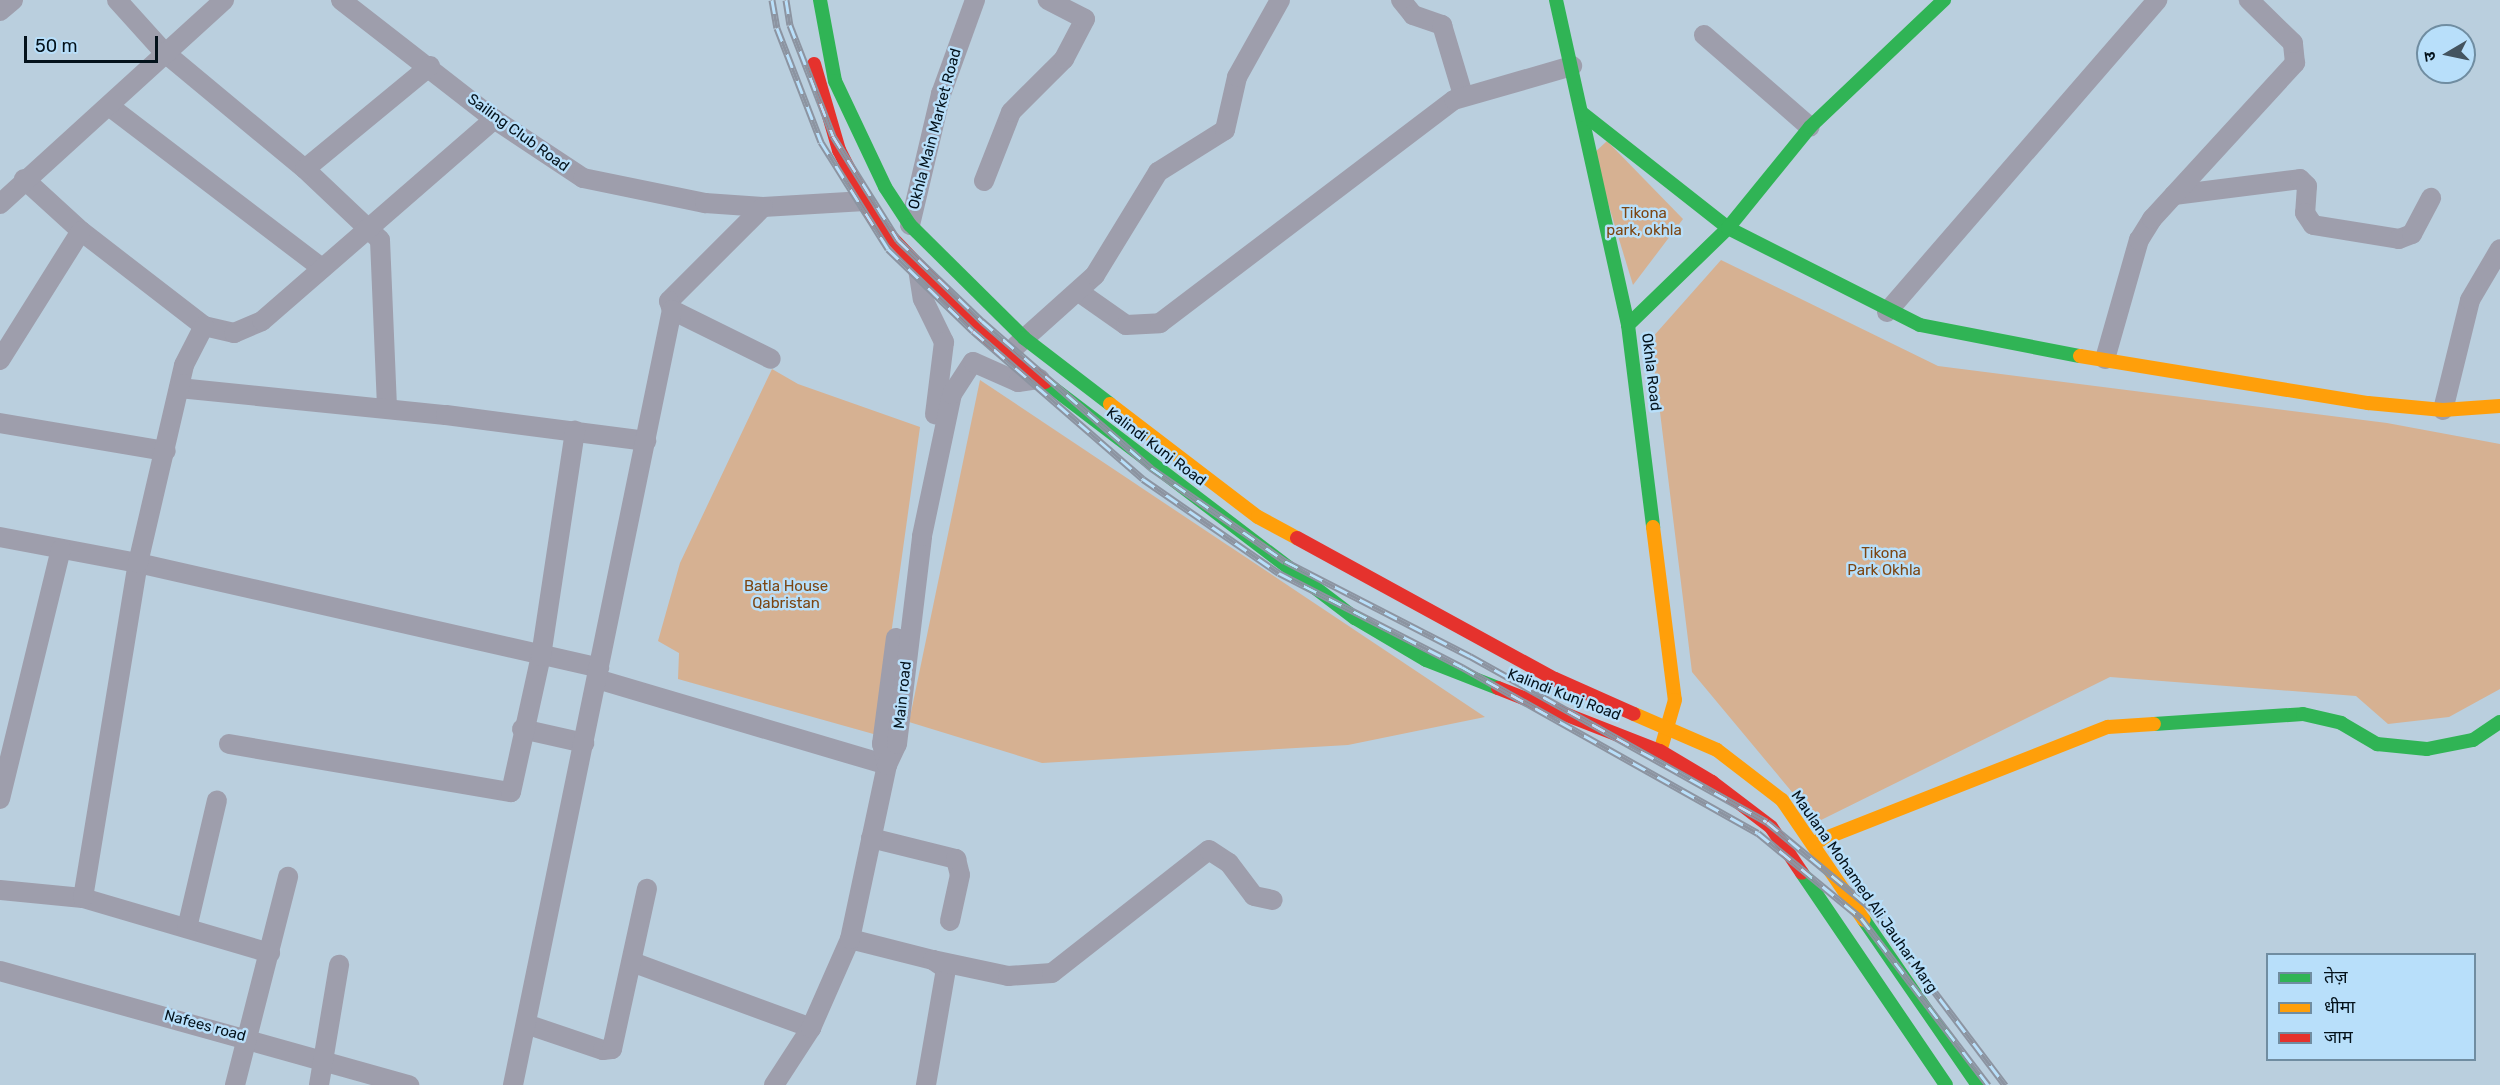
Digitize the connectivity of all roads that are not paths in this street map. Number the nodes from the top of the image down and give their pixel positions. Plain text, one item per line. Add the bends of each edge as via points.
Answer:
1 (13, 0) edge
2 (117, 0) edge
3 (224, 0) edge
4 (341, 0) edge
5 (807, 0) edge
6 (820, 0) edge
7 (975, 0) edge
8 (1048, 0) edge
9 (1280, 0) edge
10 (1401, 0) edge
11 (1556, 0) edge
12 (1944, 0) edge
13 (2157, 0) edge
14 (2249, 0) edge
15 (0, 11) edge
16 (1704, 35) dead end
17 (164, 52) junction
18 (430, 66) junction
19 (1572, 66) junction
20 (1463, 95) junction
21 (109, 106) junction
22 (1582, 112) junction
23 (494, 119) junction
24 (1810, 127) junction
25 (306, 169) junction
26 (24, 179) junction
27 (984, 182) dead end
28 (2174, 195) junction
29 (2431, 198) dead end
30 (865, 201) junction
31 (0, 204) edge
32 (762, 207) junction
33 (910, 225) junction
34 (369, 227) junction
35 (1728, 228) junction
36 (81, 231) junction
37 (2500, 249) edge
38 (322, 268) junction
39 (918, 269) junction
40 (1079, 292) junction
41 (672, 310) junction
42 (1887, 312) junction
43 (1628, 325) junction
44 (204, 326) junction
45 (1024, 338) junction
46 (1007, 354) junction
47 (771, 359) dead end
48 (2105, 359) junction
49 (0, 360) edge
50 (1040, 379) junction
51 (179, 388) junction
52 (2500, 406) edge
53 (387, 408) junction
54 (2443, 410) junction
55 (0, 423) edge
56 (575, 430) junction
57 (646, 441) junction
58 (166, 451) junction
59 (0, 537) edge
60 (61, 549) junction
61 (138, 563) junction
62 (541, 656) junction
63 (598, 674) junction
64 (2500, 722) edge
65 (1666, 728) junction
66 (522, 729) junction
67 (584, 743) junction
68 (230, 744) dead end
69 (1660, 751) junction
70 (887, 765) junction
71 (0, 799) edge
72 (217, 800) dead end
73 (871, 838) junction
74 (1813, 843) junction
75 (288, 877) dead end
76 (0, 890) edge
77 (647, 890) dead end
78 (83, 898) junction
79 (1273, 900) dead end
80 (950, 921) dead end
81 (187, 928) junction
82 (850, 939) junction
83 (270, 953) junction
84 (933, 960) junction
85 (632, 962) junction
86 (339, 964) dead end
87 (0, 971) edge
88 (526, 1024) junction
89 (811, 1028) junction
90 (246, 1037) junction
91 (324, 1059) junction
92 (235, 1085) edge
93 (319, 1085) edge
94 (409, 1085) edge
95 (513, 1085) edge
96 (774, 1085) edge
97 (927, 1085) edge
98 (1946, 1085) edge
99 (1978, 1085) edge

1 - 15 street
2 - 17 street
3 - 17 street
4 - 18 street, Sailing Club Road
5 - 30 main road, Kalindi Kunj Road via 816,81 838,150
6 - 33 main road, Kalindi Kunj Road via 835,81 885,187
7 - 33 street, Okhla Main Market Road via 941,94
8 - 27 street via 1085,19 1064,59 1011,112
9 - 40 street via 1237,77 1225,130 1158,172 1095,275
10 - 20 street via 1413,15 1442,25
11 - 19 main road, Okhla Road
12 - 24 main road
13 - 42 street
14 - 28 street via 2293,44 2297,58
16 - 24 street
17 - 21 street
17 - 25 street
18 - 23 street, Sailing Club Road
18 - 25 street
19 - 20 street
19 - 22 main road, Okhla Road
20 - 40 street via 1160,323 1126,325
21 - 26 street
21 - 38 street
22 - 35 main road
22 - 43 main road, Okhla Road
23 - 32 street, Sailing Club Road via 583,178 705,203
23 - 34 street
24 - 35 main road
25 - 34 street
26 - 31 street
26 - 36 street
28 - 29 street via 2300,179 2307,186 2305,213 2313,225 2399,238 2412,234
28 - 48 street via 2152,219 2131,258
30 - 32 street, Sailing Club Road
30 - 39 main road, Kalindi Kunj Road via 874,219
32 - 41 street via 674,291 669,301
33 - 45 main road, Kalindi Kunj Road
34 - 38 street
34 - 53 street via 380,240 384,259
35 - 42 main road
35 - 43 main road
36 - 44 street
36 - 49 street
37 - 54 street via 2470,300
38 - 44 street via 262,321 242,331
39 - 46 main road, Kalindi Kunj Road
39 - 70 street via 923,299 944,342 945,360 910,537 882,744
40 - 45 street
41 - 47 street
41 - 57 street
42 - 48 main road via 1942,330
43 - 65 main road, Okhla Road via 1675,700
44 - 51 street via 184,365
45 - 46 street
45 - 65 main road, Kalindi Kunj Road via 1258,517 1555,679
46 - 50 main road, Kalindi Kunj Road
48 - 54 main road via 2368,403
50 - 69 main road, Kalindi Kunj Road via 1355,618 1425,660
50 - 70 street, Main road via 1018,382 973,363 965,368 952,394 922,536 897,744
51 - 53 street
51 - 58 street
52 - 54 main road
53 - 56 street
55 - 58 street
56 - 57 street
56 - 62 street
57 - 63 street
58 - 61 street
59 - 60 street
60 - 61 street
60 - 71 street
61 - 62 street
61 - 78 street
62 - 63 street
62 - 66 street
63 - 67 street
63 - 70 street
64 - 74 main road via 2474,740 2427,749 2377,744 2341,723 2303,714 2108,727
65 - 69 main road, Okhla Road
65 - 74 main road, Maulana Mohamed Ali Jauhar Marg via 1717,750 1782,800
66 - 67 street
66 - 68 street via 512,792
67 - 88 street
69 - 98 main road via 1712,782 1771,827
70 - 73 street, Main road
72 - 81 street
73 - 80 street via 956,859 960,875
73 - 82 street, Main road
74 - 99 main road, Maulana Mohamed Ali Jauhar Marg
75 - 83 street
76 - 78 street
77 - 85 street
78 - 81 street
79 - 84 street via 1254,896 1229,863 1209,849 1052,973 1008,976
81 - 83 street
82 - 84 street
82 - 89 street, Main road
83 - 90 street
84 - 97 street via 946,969 947,977
85 - 88 street via 612,1049 603,1050
85 - 89 street
86 - 91 street
87 - 90 street, Nafees road
88 - 95 street
89 - 96 street, Main road
90 - 91 street, Nafees road
90 - 92 street
91 - 93 street
91 - 94 street, Nafees road

